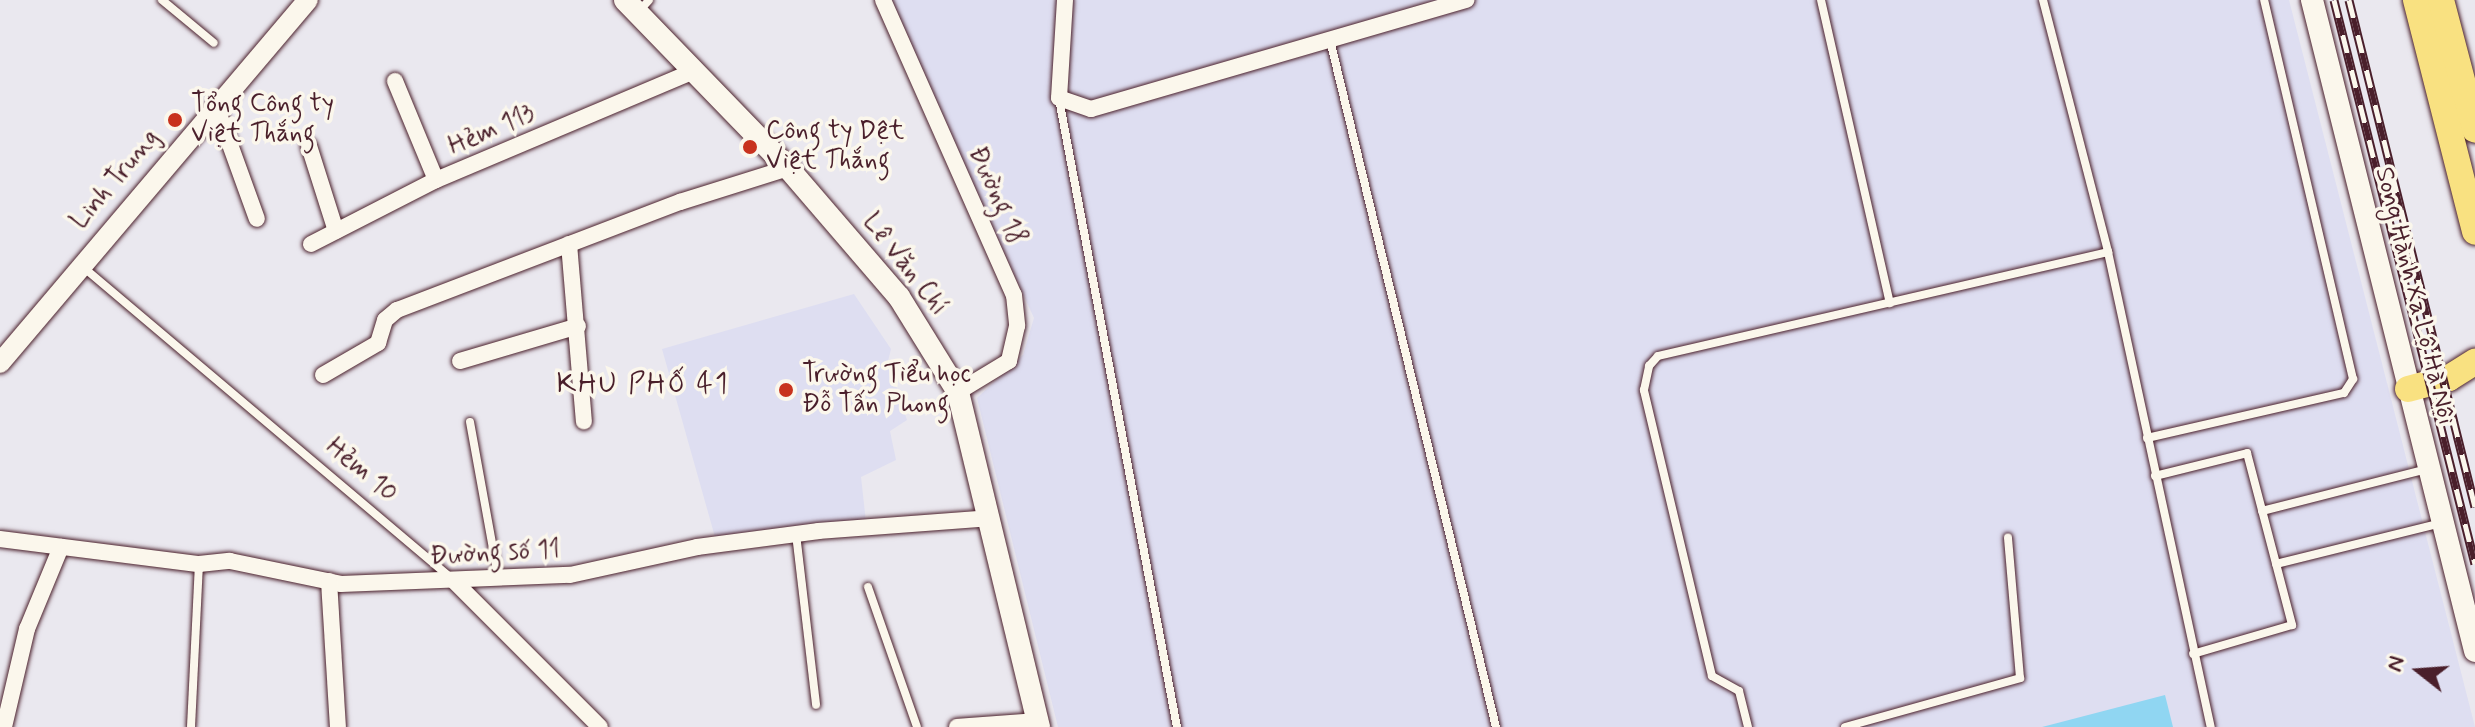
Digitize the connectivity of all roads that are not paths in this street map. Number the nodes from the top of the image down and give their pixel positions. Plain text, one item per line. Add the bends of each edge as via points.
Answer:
1 (162, 0) edge
2 (308, 0) edge
3 (883, 0) edge
4 (1065, 0) edge
5 (1467, 0) edge
6 (1821, 0) edge
7 (2043, 0) edge
8 (2264, 0) edge
9 (2312, 0) edge
10 (2416, 0) edge
11 (2441, 0) edge
12 (637, 4) edge
13 (1330, 40) junction
14 (214, 43) dead end
15 (696, 70) junction
16 (395, 81) dead end
17 (1059, 98) junction
18 (215, 103) junction
19 (2475, 130) edge
20 (309, 146) dead end
21 (788, 168) junction
22 (436, 180) junction
23 (257, 219) dead end
24 (336, 231) junction
25 (2475, 232) edge
26 (311, 244) dead end
27 (569, 244) junction
28 (2108, 252) junction
29 (79, 264) junction
30 (1890, 303) junction
31 (578, 326) junction
32 (460, 361) dead end
33 (2475, 362) edge
34 (0, 363) edge
35 (323, 375) dead end
36 (2408, 389) junction
37 (958, 392) junction
38 (584, 421) dead end
39 (470, 422) dead end
40 (2147, 438) junction
41 (2428, 469) junction
42 (2155, 476) junction
43 (2262, 511) junction
44 (991, 518) junction
45 (2442, 523) junction
46 (796, 534) junction
47 (2008, 538) dead end
48 (0, 539) edge
49 (61, 547) junction
50 (199, 564) junction
51 (2276, 564) junction
52 (498, 576) junction
53 (329, 581) junction
54 (454, 581) junction
55 (868, 587) dead end
56 (2475, 651) edge
57 (2193, 654) junction
58 (816, 705) dead end
59 (578, 707) junction
60 (1038, 724) edge
61 (4, 727) edge
62 (191, 727) edge
63 (338, 727) edge
64 (577, 727) edge
65 (600, 727) edge
66 (917, 727) edge
67 (957, 727) edge
68 (1177, 727) edge
69 (1496, 727) edge
70 (1748, 727) edge
71 (1845, 727) edge
72 (2211, 727) edge

1 - 14 lane
2 - 18 street, Linh Trung
3 - 37 street, Đường 18 via 1014,295 1017,326 1009,361
4 - 17 street
5 - 13 street
6 - 30 lane
7 - 28 lane
8 - 40 lane via 2304,157 2350,388
9 - 36 main road, Song Hành Xa Lộ Hà Nội
10 - 25 highway
11 - 19 highway
12 - 15 main road, Lê Văn Chí
13 - 17 street via 1091,109
13 - 69 lane
15 - 21 main road, Lê Văn Chí
15 - 22 street, Hẻm 113
16 - 22 street
17 - 68 lane
18 - 23 street
18 - 29 street, Linh Trung
20 - 24 street
21 - 27 street
21 - 37 main road, Lê Văn Chí via 899,297
22 - 24 street, Hẻm 113
24 - 26 street, Hẻm 113
27 - 31 street
27 - 35 street via 397,310 385,320 378,343
28 - 30 lane
28 - 40 lane
29 - 34 street, Linh Trung
29 - 54 lane, Hẻm 10
30 - 70 lane via 1658,356 1645,377 1712,676 1739,691
31 - 32 street
31 - 38 street
33 - 36 highway via 2449,378
36 - 41 main road, Song Hành Xa Lộ Hà Nội
37 - 44 main road, Lê Văn Chí
39 - 52 lane
40 - 42 lane
41 - 43 lane
41 - 45 main road, Song Hành Xa Lộ Hà Nội
42 - 43 lane via 2247,453
42 - 57 lane
43 - 51 lane
44 - 46 street, Đường số 11
44 - 60 main road, Lê Văn Chí
45 - 51 lane
45 - 56 main road, Song Hành Xa Lộ Hà Nội
46 - 52 street, Đường số 11 via 570,575
46 - 58 lane
47 - 71 lane via 2020,678
48 - 49 street, Đường số 11
49 - 50 street, Đường số 11
49 - 61 street via 27,629
50 - 53 street, Đường số 11 via 230,561
50 - 62 lane
51 - 57 lane via 2292,625
52 - 54 street, Đường số 11
53 - 54 street, Đường số 11
53 - 63 street
54 - 59 street, Hẻm 10
55 - 66 lane
57 - 72 lane
59 - 64 street
59 - 65 street, Hẻm 10
60 - 67 street

